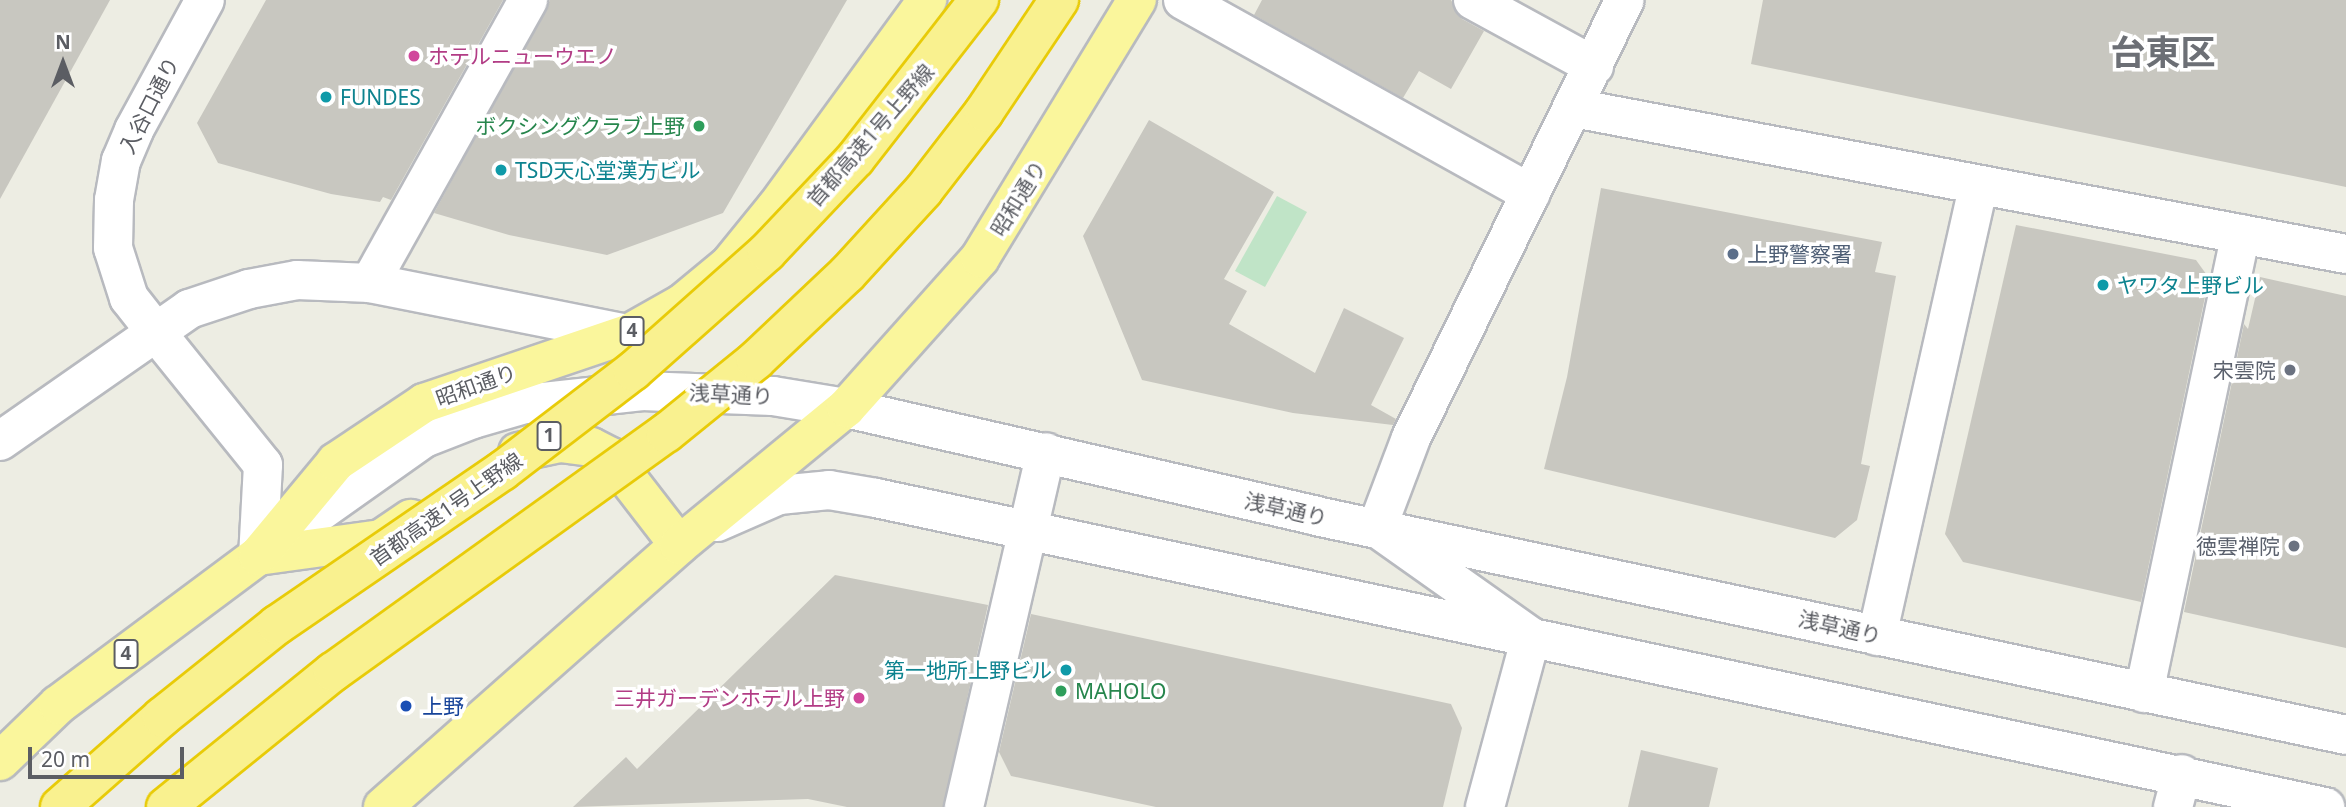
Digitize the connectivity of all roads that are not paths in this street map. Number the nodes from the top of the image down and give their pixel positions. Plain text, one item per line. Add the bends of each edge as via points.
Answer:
1 (205, 0) edge
2 (528, 0) edge
3 (927, 0) edge
4 (979, 0) edge
5 (1059, 0) edge
6 (1137, 0) edge
7 (1184, 0) edge
8 (1473, 0) edge
9 (1625, 0) edge
10 (1594, 66) junction
11 (1574, 108) junction
12 (1979, 185) junction
13 (1531, 194) junction
14 (2241, 234) junction
15 (2346, 254) edge
16 (370, 283) junction
17 (155, 331) junction
18 (628, 334) junction
19 (846, 408) junction
20 (0, 441) edge
21 (1046, 452) junction
22 (1377, 528) junction
23 (1028, 533) junction
24 (679, 545) junction
25 (258, 556) junction
26 (1877, 636) junction
27 (1531, 637) junction
28 (2144, 694) junction
29 (2346, 734) edge
30 (0, 761) edge
31 (2177, 791) edge
32 (60, 807) edge
33 (166, 807) edge
34 (383, 807) edge
35 (964, 807) edge
36 (1485, 807) edge
37 (2325, 807) edge

1 - 17 street, 入谷口通り via 134,130 121,161 114,200 113,248 129,298
2 - 16 street
3 - 18 highway, 昭和通り / 4 via 729,265 682,303
4 - 32 highway, 首都高速1号上野線 / 1, bridge via 855,159 767,252 634,371 502,471 277,625
5 - 33 highway, bridge via 984,112 923,191 847,274 756,360 666,433 333,672
6 - 19 highway, 昭和通り via 980,258
7 - 13 street
8 - 10 street
9 - 10 street
10 - 11 street
11 - 12 street
11 - 13 street
12 - 14 street
12 - 26 street
13 - 22 street via 1411,438
14 - 15 street
14 - 28 street
16 - 17 street via 297,280 249,289 189,309
16 - 18 street
17 - 20 street
17 - 25 street, 入谷口通り via 263,465
18 - 25 highway, 昭和通り / 4 via 424,403 336,462
19 - 21 street, 浅草通り
19 - 24 highway, 昭和通り
19 - 25 street, 浅草通り via 706,391 642,391 525,404 424,438
21 - 22 street, 浅草通り
21 - 23 street
22 - 26 street, 浅草通り
22 - 27 street
23 - 24 street via 829,490 779,495 738,509
23 - 27 street
23 - 35 street
24 - 25 highway via 611,457 591,447 560,443 499,458 381,539
24 - 34 highway
25 - 30 highway, 昭和通り / 4 via 58,705
26 - 28 street, 浅草通り
27 - 31 street
27 - 36 street
28 - 29 street, 浅草通り
31 - 37 street

